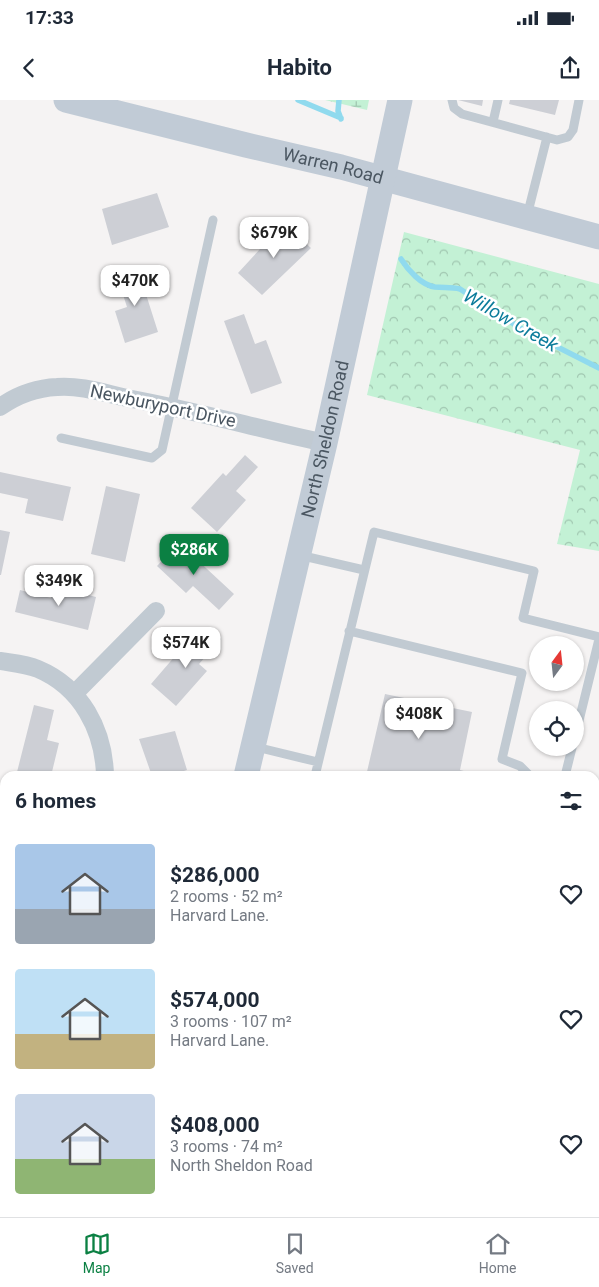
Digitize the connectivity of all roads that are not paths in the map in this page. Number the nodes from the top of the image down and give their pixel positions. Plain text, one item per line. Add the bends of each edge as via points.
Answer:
1 (66, 100) edge
2 (400, 100) edge
3 (452, 100) edge
4 (498, 100) edge
5 (579, 100) edge
6 (493, 122) junction
7 (547, 137) junction
8 (383, 179) junction
9 (526, 218) junction
10 (213, 220) dead end
11 (599, 237) edge
12 (1, 406) edge
13 (170, 406) junction
14 (61, 438) dead end
15 (325, 443) junction
16 (299, 555) junction
17 (364, 570) junction
18 (156, 611) dead end
19 (350, 631) junction
20 (599, 638) edge
21 (0, 661) edge
22 (74, 694) junction
23 (584, 701) edge
24 (253, 746) junction
25 (570, 756) edge
26 (318, 762) junction
27 (104, 771) edge
28 (247, 771) edge
29 (316, 771) edge
30 (525, 771) edge
31 (566, 771) edge

1 - 8 street, Warren Road
2 - 8 street, North Sheldon Road
3 - 6 lane via 454,108 462,114
4 - 6 lane
5 - 7 lane via 573,130 568,137 558,140
6 - 7 lane
7 - 9 lane
8 - 9 street, Warren Road
8 - 15 street, North Sheldon Road
9 - 11 street, Warren Road
10 - 13 lane
12 - 13 street, Newburyport Drive via 20,395 57,387
13 - 14 lane via 162,450 152,458
13 - 15 street, Newburyport Drive
15 - 16 street, North Sheldon Road
16 - 17 lane
16 - 24 street, North Sheldon Road
17 - 19 lane
17 - 20 lane via 374,532 534,571 523,618
18 - 22 street
19 - 26 lane
19 - 30 lane via 522,673 502,759
20 - 23 lane
21 - 22 street via 37,668 60,681
22 - 27 street via 92,721 102,748
24 - 26 lane
24 - 28 street, North Sheldon Road
25 - 31 lane
26 - 29 lane

